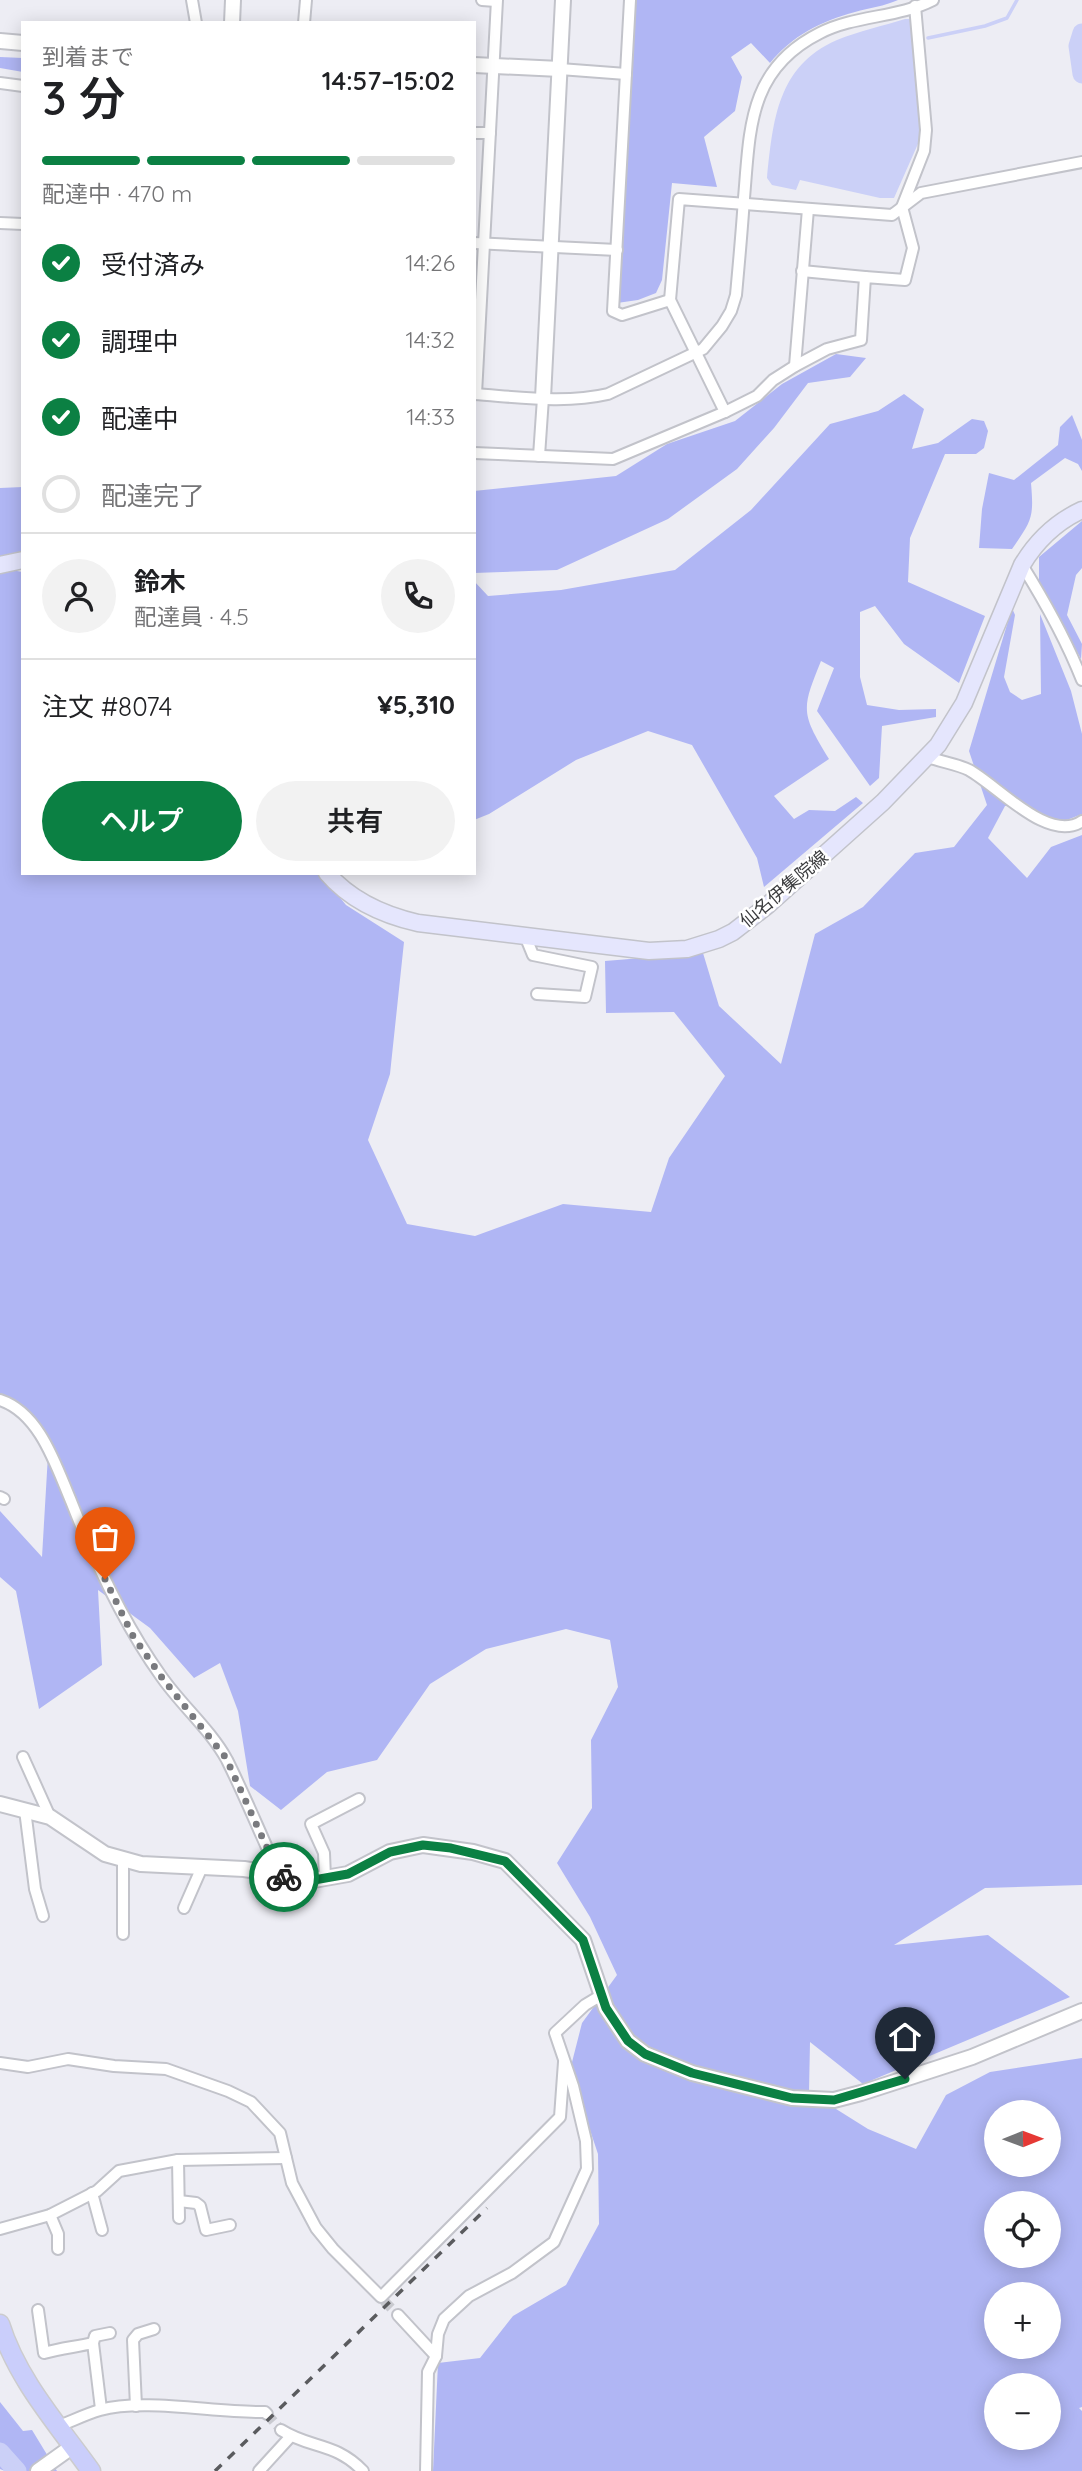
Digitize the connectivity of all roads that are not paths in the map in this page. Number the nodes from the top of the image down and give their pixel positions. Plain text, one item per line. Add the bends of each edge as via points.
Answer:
1 (192, 0) edge
2 (233, 0) edge
3 (306, 0) edge
4 (482, 0) edge
5 (496, 0) edge
6 (564, 0) edge
7 (630, 0) edge
8 (933, 0) edge
9 (915, 6) junction
10 (196, 21) edge
11 (232, 21) edge
12 (304, 21) edge
13 (0, 41) edge
14 (21, 43) edge
15 (476, 65) edge
16 (493, 66) junction
17 (560, 69) junction
18 (626, 74) junction
19 (0, 83) edge
20 (21, 86) edge
21 (476, 133) edge
22 (490, 134) junction
23 (1082, 162) edge
24 (744, 203) junction
25 (902, 207) junction
26 (808, 209) junction
27 (0, 223) edge
28 (21, 224) edge
29 (479, 244) edge
30 (551, 247) junction
31 (617, 250) junction
32 (802, 271) junction
33 (865, 277) junction
34 (670, 300) junction
35 (696, 353) junction
36 (476, 356) edge
37 (795, 366) junction
38 (476, 394) edge
39 (543, 398) junction
40 (725, 412) junction
41 (476, 453) edge
42 (539, 456) junction
43 (1082, 510) edge
44 (21, 560) edge
45 (0, 565) edge
46 (1022, 565) junction
47 (1082, 680) edge
48 (928, 757) junction
49 (1082, 821) edge
50 (329, 875) edge
51 (526, 938) junction
52 (537, 994) dead end
53 (0, 1400) edge
54 (23, 1757) dead end
55 (359, 1799) dead end
56 (0, 1804) edge
57 (25, 1811) junction
58 (50, 1817) junction
59 (123, 1861) junction
60 (202, 1867) junction
61 (280, 1876) junction
62 (325, 1878) junction
63 (184, 1908) dead end
64 (43, 1916) dead end
65 (123, 1934) dead end
66 (600, 1996) junction
67 (1082, 2011) edge
68 (564, 2062) junction
69 (0, 2063) edge
70 (286, 2158) junction
71 (178, 2160) junction
72 (92, 2193) junction
73 (178, 2201) junction
74 (50, 2215) junction
75 (179, 2218) dead end
76 (230, 2225) dead end
77 (0, 2229) edge
78 (102, 2230) dead end
79 (58, 2249) dead end
80 (38, 2310) dead end
81 (398, 2315) tunnel mouth
82 (0, 2324) edge
83 (154, 2329) dead end
84 (110, 2333) dead end
85 (93, 2343) junction
86 (436, 2356) junction
87 (136, 2406) junction
88 (101, 2409) junction
89 (267, 2414) dead end
90 (59, 2426) junction
91 (73, 2446) junction
92 (38, 2471) edge
93 (91, 2471) edge
94 (259, 2471) edge
95 (363, 2471) edge
96 (426, 2471) edge

1 - 10 street
2 - 11 street
3 - 12 street
4 - 5 street
5 - 16 street
6 - 17 street
7 - 18 street
8 - 9 street
9 - 24 street via 840,24 809,39 782,61 767,81 751,118
9 - 25 street via 926,130 924,150
13 - 14 street
15 - 16 street
16 - 17 street
16 - 22 street
17 - 18 street
17 - 30 street
18 - 31 street
19 - 20 street
21 - 22 street
22 - 29 street
23 - 25 street via 921,193
24 - 26 street
24 - 34 street via 680,199
24 - 35 street via 731,311 710,342
25 - 26 street via 892,215
25 - 33 street via 913,248 905,280
26 - 32 street
27 - 28 street
29 - 30 street
29 - 36 street
30 - 31 street
30 - 39 street
31 - 34 street via 613,311 622,315
32 - 33 street
32 - 37 street
33 - 37 street via 860,340 827,349
34 - 35 street
35 - 39 street via 608,394
35 - 40 street
37 - 40 street via 757,396
38 - 39 street
39 - 42 street
40 - 42 street via 613,459
41 - 42 street
43 - 46 main road, 仙名伊集院線 via 1053,527
44 - 45 main road
46 - 47 street via 1061,632
46 - 48 main road, 仙名伊集院線 via 964,703
48 - 49 street via 984,778 1050,825 1064,827
48 - 51 main road, 仙名伊集院線 via 768,905 719,939 687,949 649,951
50 - 51 main road, 仙名伊集院線 via 364,904 399,918
51 - 52 street via 533,956 592,967 585,997
53 - 61 street via 13,1405 32,1423 133,1636 226,1758
54 - 58 street
55 - 62 street via 311,1824 324,1853
56 - 57 street
57 - 58 street
57 - 64 street
58 - 59 street
59 - 60 street
59 - 65 street
60 - 61 street
60 - 63 street
61 - 62 street
62 - 66 street via 348,1874 390,1852 423,1845 505,1861 583,1940
66 - 67 street via 628,2041 645,2054 692,2073 792,2098 834,2100 972,2057
66 - 68 street via 555,2033
68 - 70 street via 560,2117 383,2299 316,2228 292,2183
68 - 86 street via 586,2141 587,2169 554,2242 512,2273 469,2296 444,2319
69 - 70 street via 28,2067 68,2059 166,2069 251,2102 280,2133
70 - 71 street
71 - 72 street via 118,2171
71 - 73 street
72 - 74 street
72 - 78 street
73 - 75 street
73 - 76 street via 200,2206 206,2230
74 - 77 street
74 - 79 street
80 - 85 street via 44,2353
81 - 86 street
82 - 90 main road via 22,2374
83 - 87 street via 133,2340
84 - 85 street via 95,2336
85 - 88 street
86 - 96 street via 428,2372
87 - 88 street
87 - 89 street
88 - 90 street
90 - 91 main road
91 - 92 street
91 - 93 main road
94 - 95 street via 286,2433 339,2451

